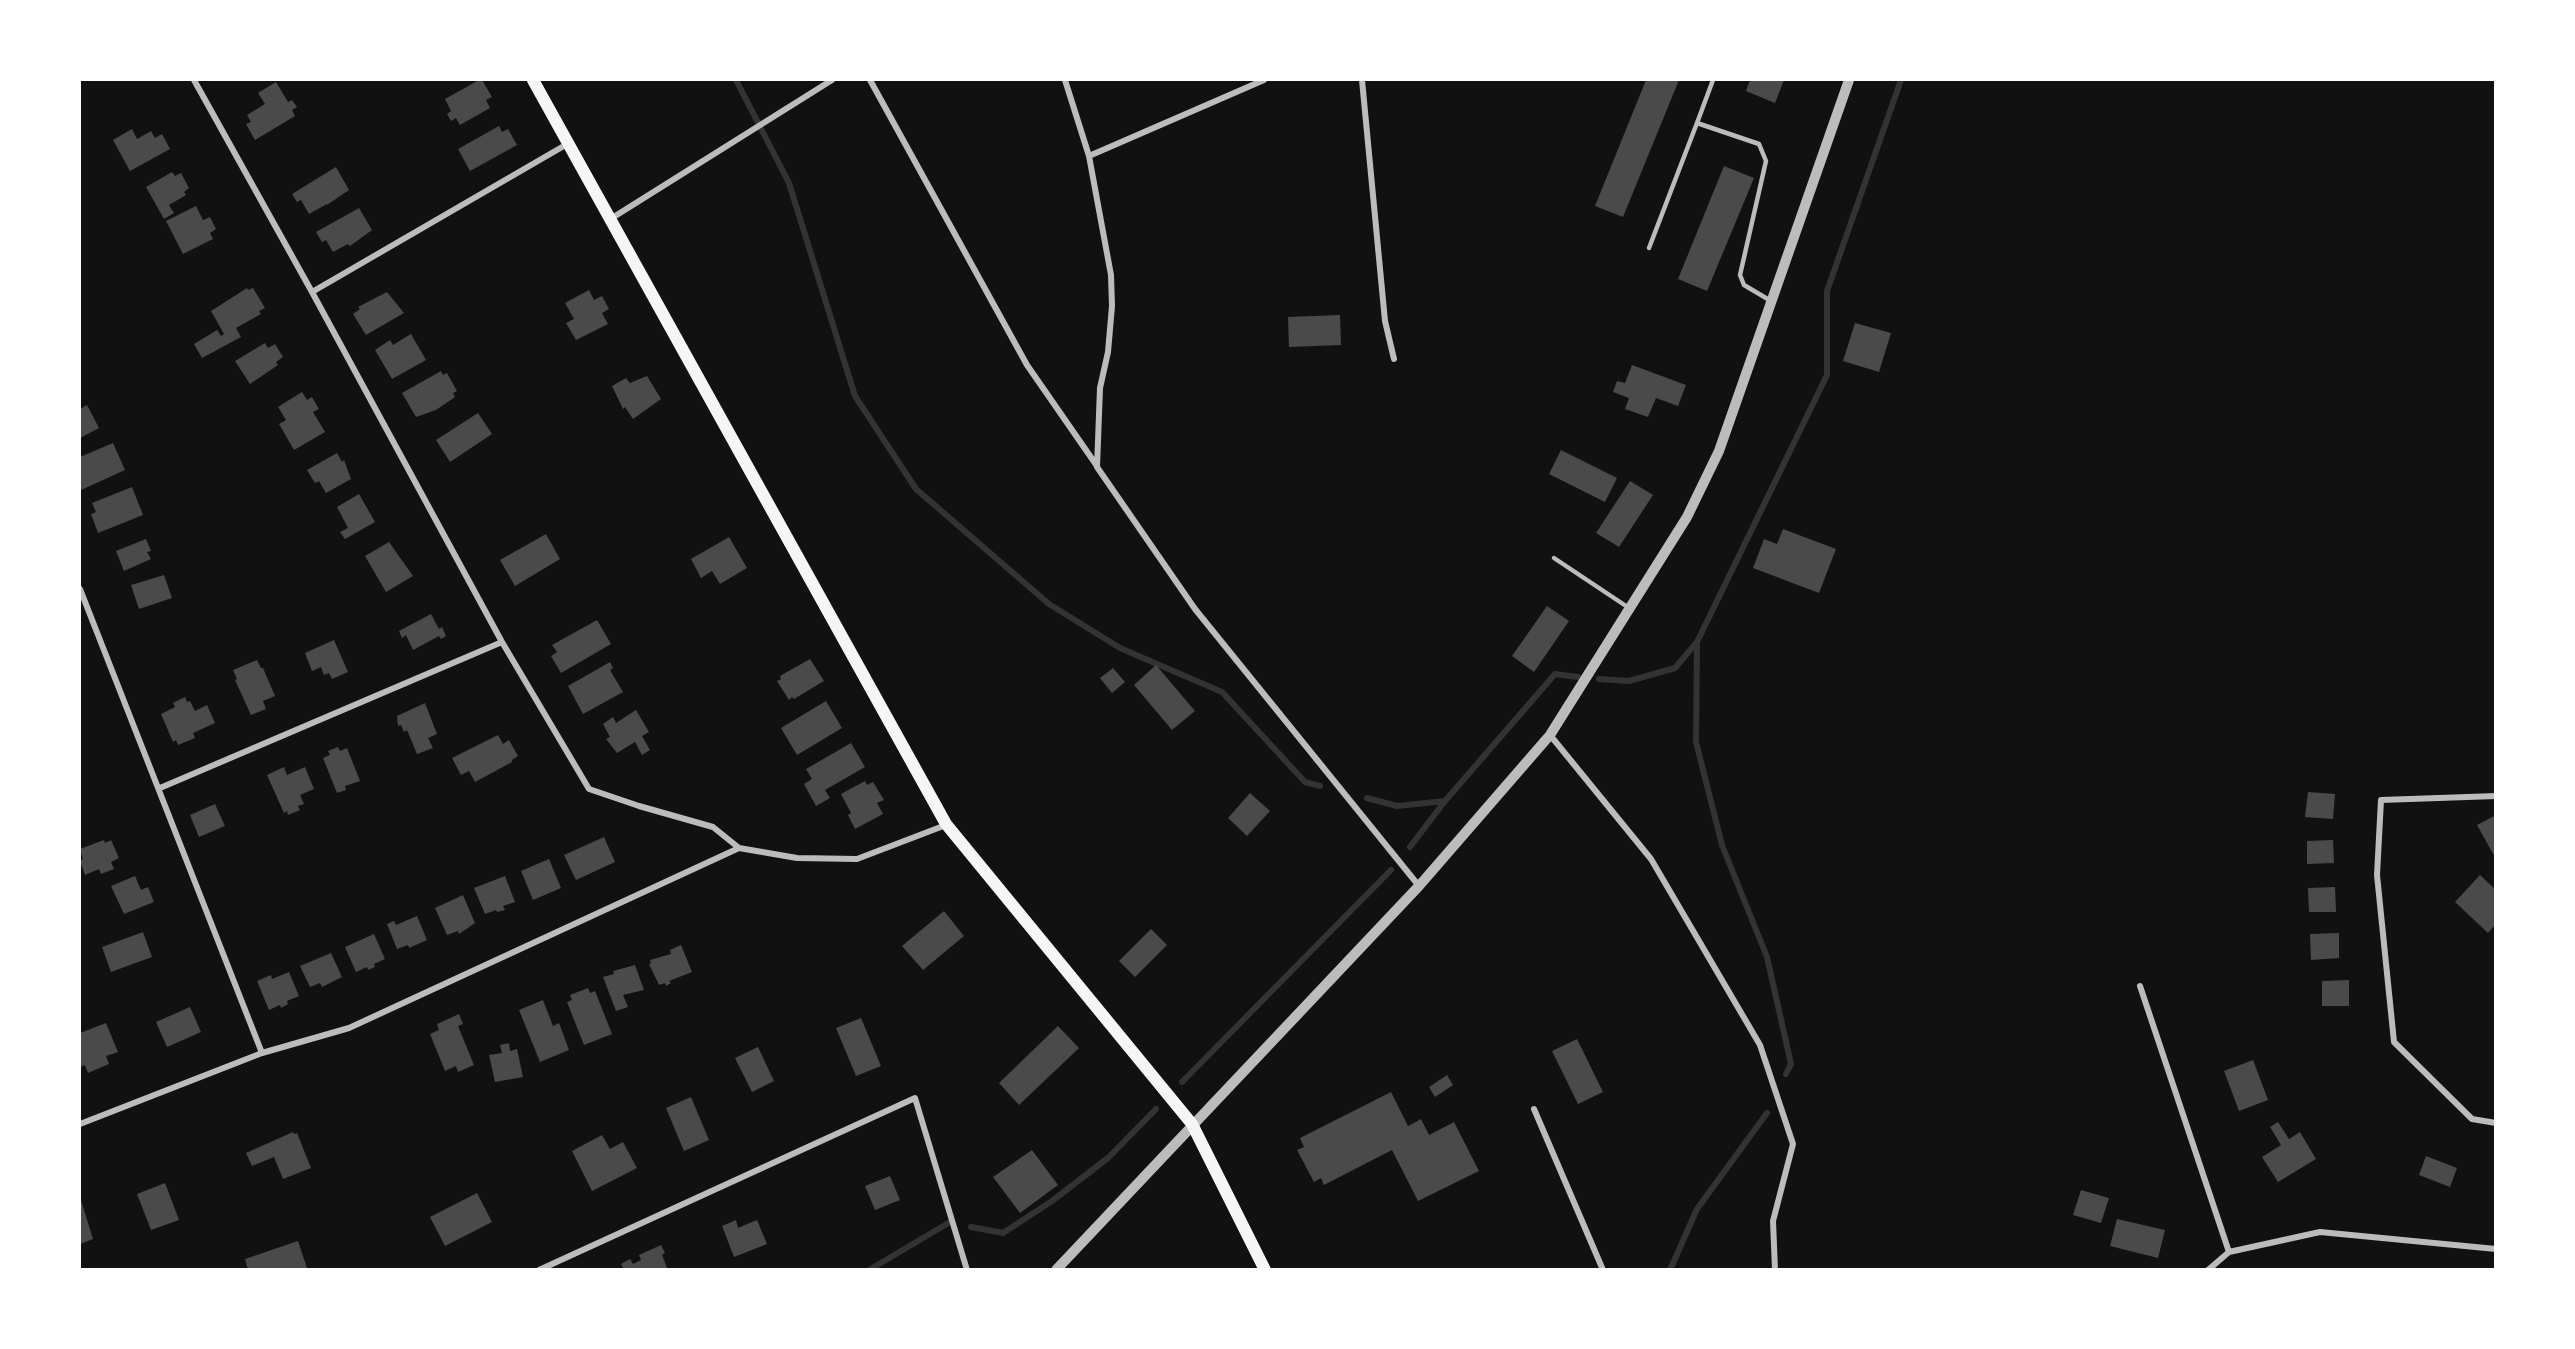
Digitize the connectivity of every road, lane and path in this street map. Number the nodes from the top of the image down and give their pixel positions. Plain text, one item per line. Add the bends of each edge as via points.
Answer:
1 (194, 80) edge
2 (533, 80) edge
3 (832, 80) edge
4 (870, 80) edge
5 (1065, 80) edge
6 (1264, 80) edge
7 (1362, 80) edge
8 (1713, 80) edge
9 (1849, 80) edge
10 (1698, 123) junction
11 (570, 143) junction
12 (1089, 156) junction
13 (612, 218) junction
14 (1649, 248) dead end
15 (312, 292) junction
16 (1771, 301) junction
17 (1394, 359) dead end
18 (1097, 467) junction
19 (1554, 558) dead end
20 (80, 589) edge
21 (1631, 609) junction
22 (502, 642) junction
23 (1550, 735) junction
24 (160, 788) junction
25 (2496, 796) edge
26 (946, 824) junction
27 (739, 848) junction
28 (1419, 886) junction
29 (2140, 986) dead end
30 (262, 1053) junction
31 (1534, 1109) dead end
32 (80, 1124) edge
33 (1192, 1124) junction
34 (2496, 1124) edge
35 (2496, 1249) edge
36 (2229, 1252) junction
37 (539, 1269) edge
38 (967, 1269) edge
39 (1056, 1269) edge
40 (1265, 1269) edge
41 (1603, 1269) edge
42 (1775, 1269) edge
43 (2208, 1269) edge

1 - 15 street
2 - 11 main road
3 - 13 street
4 - 18 street via 1027,365
5 - 12 street
6 - 12 street
7 - 17 street via 1385,321
8 - 10 lane
9 - 16 street
10 - 14 lane
10 - 16 lane via 1759,144 1766,161 1740,275 1744,285
11 - 13 main road
11 - 15 street
12 - 18 street via 1111,285 1108,352 1100,388
13 - 26 main road
15 - 22 street
16 - 21 street via 1719,451 1687,517
18 - 28 street via 1195,609
19 - 21 lane
20 - 24 street
21 - 23 street
22 - 24 street
22 - 27 street via 589,789 713,827
23 - 28 street
23 - 42 street via 1651,859 1760,1045 1794,1144 1773,1221
24 - 30 street
25 - 34 street via 2381,800 2377,875 2394,1042 2472,1119
26 - 27 street via 857,859 797,858
26 - 33 main road
27 - 30 street via 349,1028
28 - 33 street
29 - 36 street
30 - 32 street
31 - 41 street
33 - 39 street
33 - 40 main road
35 - 36 street via 2320,1232
36 - 43 street
37 - 38 street via 915,1098

